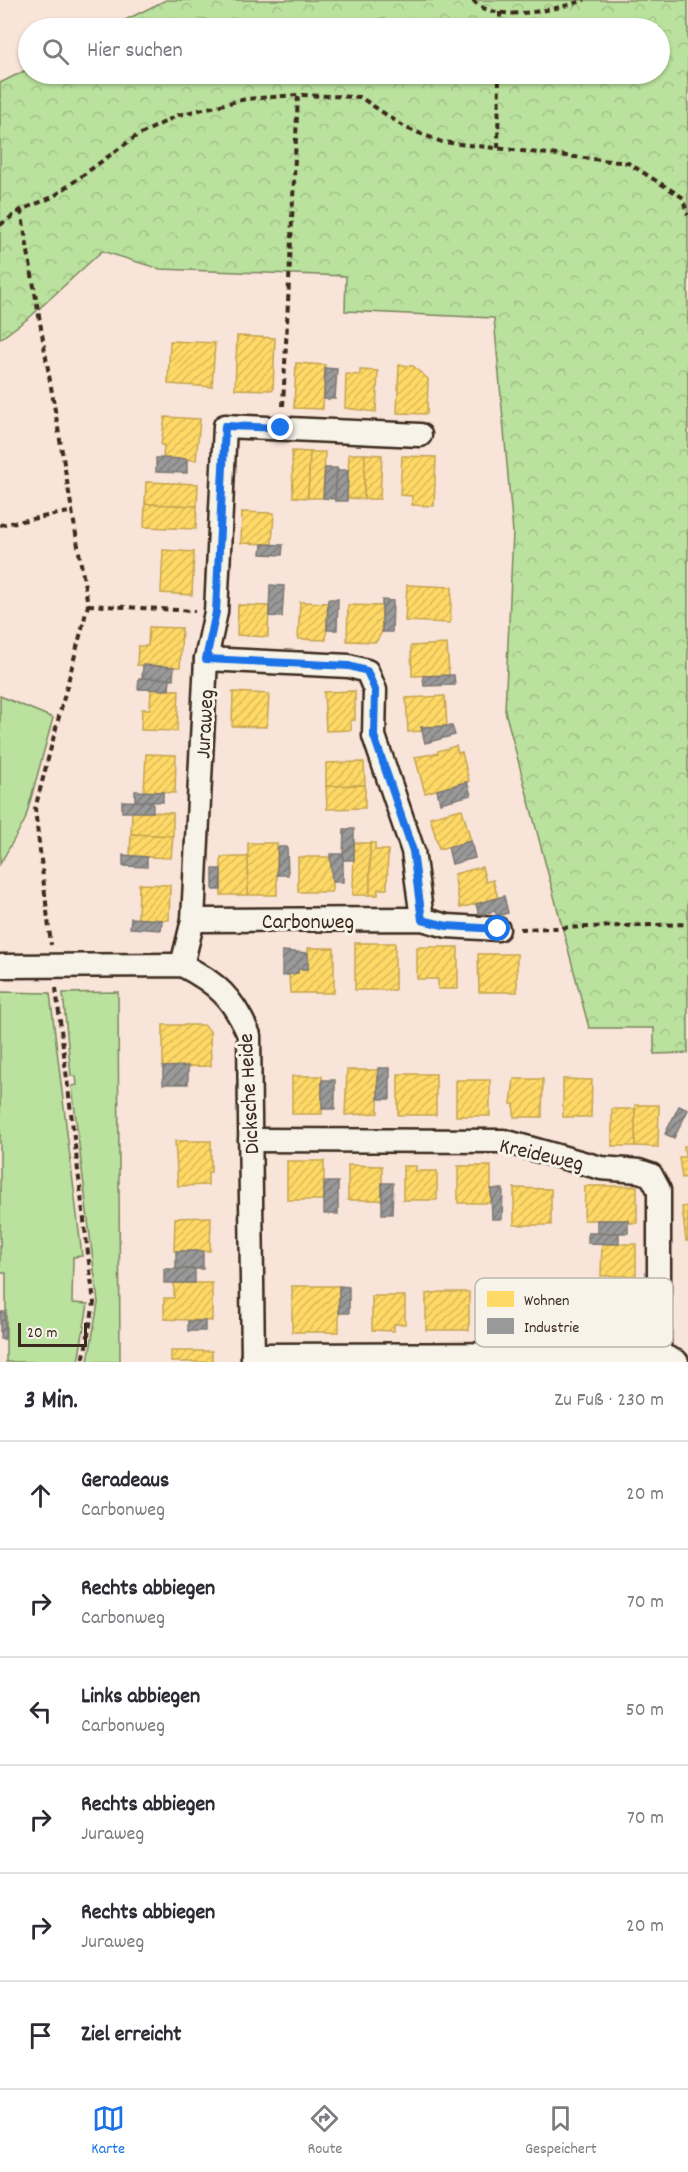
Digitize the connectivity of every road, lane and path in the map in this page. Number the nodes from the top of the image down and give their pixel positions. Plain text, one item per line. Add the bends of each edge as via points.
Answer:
1 (473, 0) edge
2 (585, 0) edge
3 (500, 12) junction
4 (500, 18) edge
5 (499, 84) edge
6 (298, 95) junction
7 (498, 148) junction
8 (21, 210) junction
9 (688, 215) edge
10 (0, 225) edge
11 (281, 428) junction
12 (420, 435) dead end
13 (74, 511) junction
14 (0, 525) edge
15 (88, 605) junction
16 (216, 612) junction
17 (206, 659) junction
18 (193, 920) junction
19 (422, 920) junction
20 (688, 924) edge
21 (498, 929) joint
22 (182, 965) junction
23 (0, 966) edge
24 (53, 966) junction
25 (250, 1140) junction
26 (663, 1278) edge
27 (668, 1358) edge
28 (253, 1359) edge
29 (83, 1362) edge

1 - 3 path via 479,7
2 - 3 path via 530,12
3 - 4 path
5 - 7 path
6 - 7 path via 360,98 406,128 442,142
6 - 8 path via 246,99 178,115 135,137 53,197
6 - 11 path
7 - 9 path via 628,163 682,197
8 - 10 path
8 - 13 path
11 - 12 street, Juraweg
11 - 16 street, Juraweg via 225,426
13 - 14 path
13 - 15 path
15 - 16 path
15 - 24 path via 35,809
16 - 17 street, Juraweg
17 - 18 street, Juraweg
17 - 19 street via 349,666 367,671 375,690 374,736 413,851
18 - 19 street, Carbonweg
18 - 22 street, Juraweg
19 - 21 street, Carbonweg via 447,926
20 - 21 path
22 - 24 street, Dicksche Heide
22 - 25 street, Dicksche Heide via 208,978 226,995 238,1009 249,1035
23 - 24 street, Dicksche Heide
24 - 29 path via 94,1304
25 - 26 street, Kreideweg via 504,1141 601,1168 651,1175 658,1190
25 - 28 street, Dicksche Heide
27 - 28 street, Kreideweg

